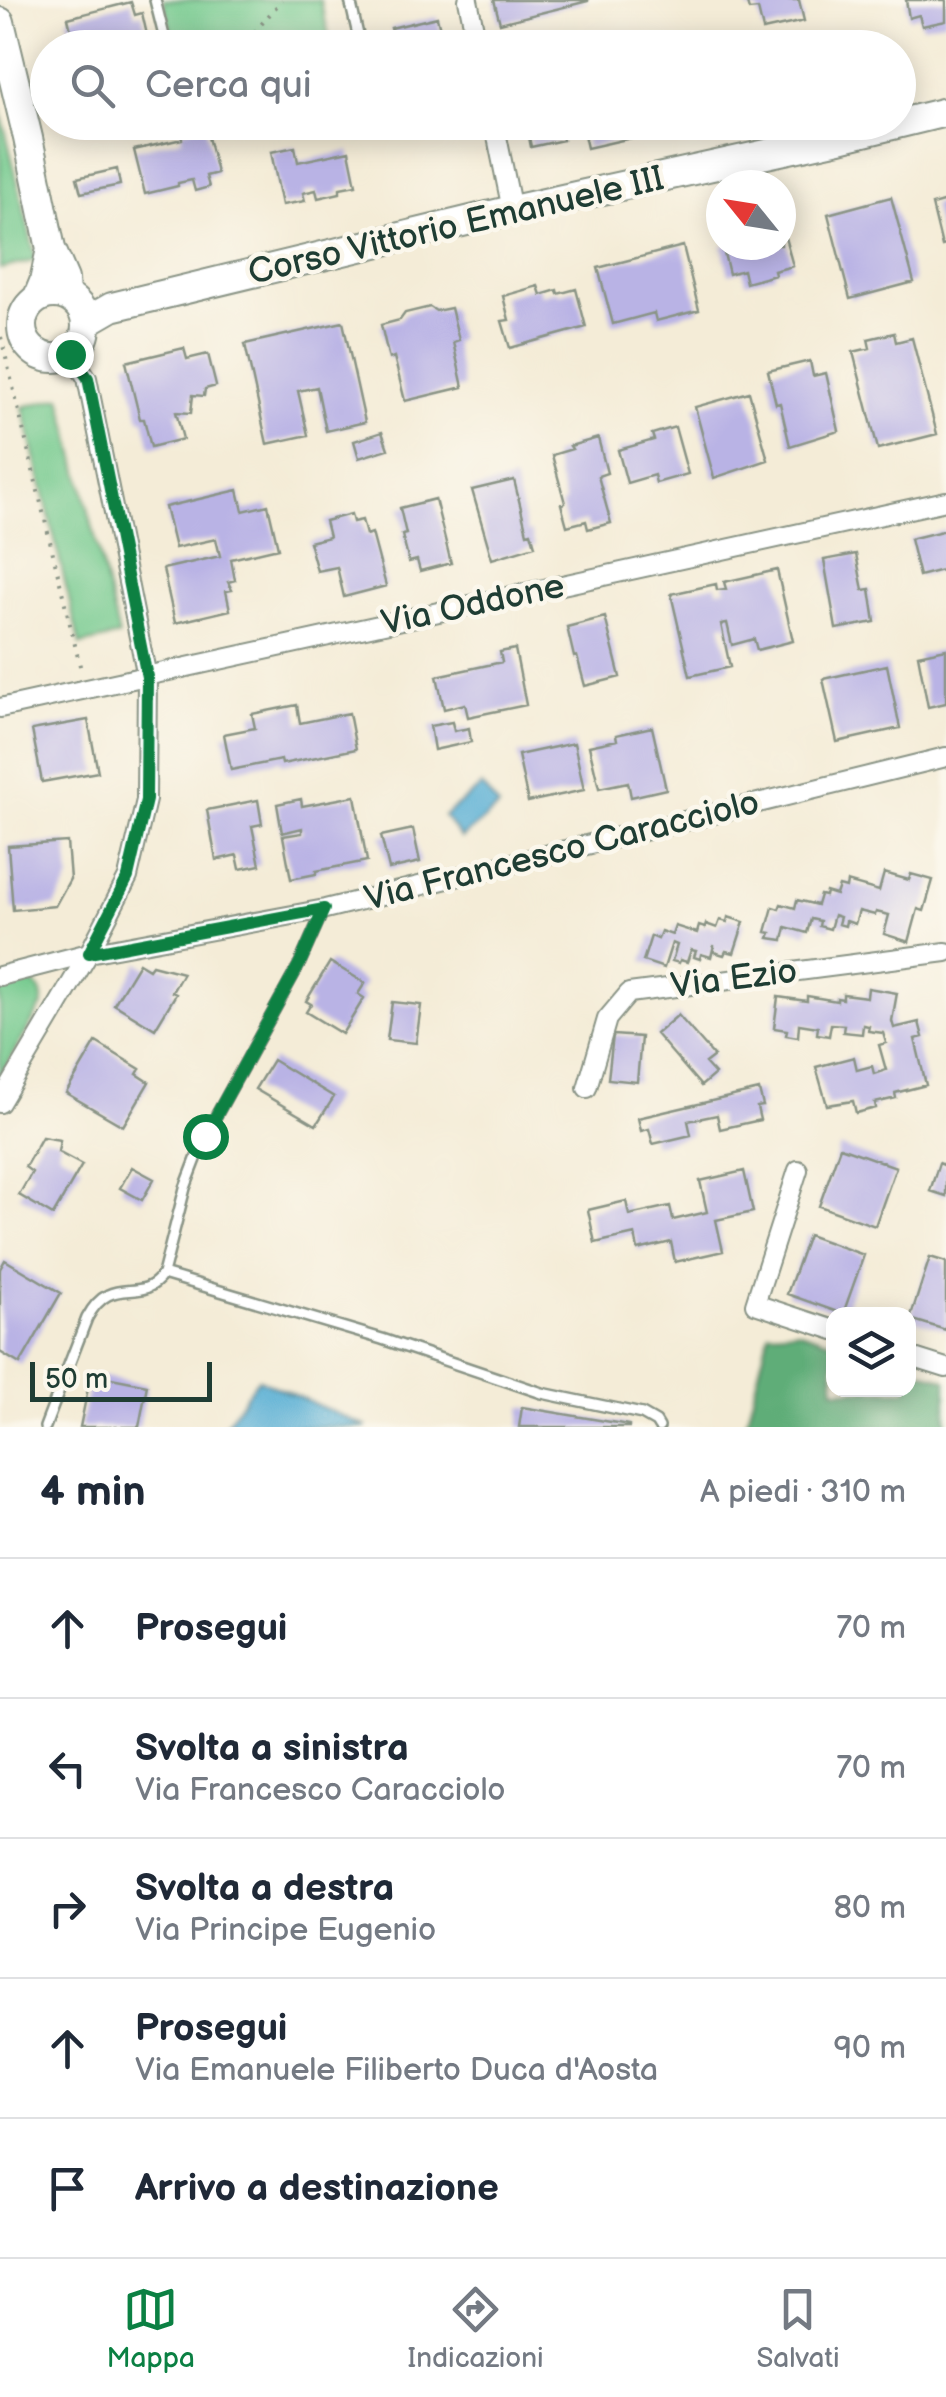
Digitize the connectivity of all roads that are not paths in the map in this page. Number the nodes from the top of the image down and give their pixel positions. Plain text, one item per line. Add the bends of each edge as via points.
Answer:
1 (155, 0) edge
2 (350, 0) edge
3 (468, 0) edge
4 (0, 22) edge
5 (162, 30) edge
6 (358, 30) edge
7 (474, 30) edge
8 (946, 112) edge
9 (916, 119) edge
10 (498, 140) edge
11 (830, 140) edge
12 (512, 210) junction
13 (51, 298) junction
14 (86, 322) junction
15 (8, 336) edge
16 (70, 354) junction
17 (946, 501) edge
18 (147, 677) junction
19 (0, 708) edge
20 (946, 757) edge
21 (324, 909) junction
22 (946, 952) edge
23 (89, 953) junction
24 (0, 976) edge
25 (587, 1088) dead end
26 (0, 1103) edge
27 (798, 1170) dead end
28 (162, 1274) junction
29 (826, 1327) edge
30 (916, 1359) edge
31 (946, 1368) edge
32 (45, 1427) edge
33 (660, 1427) edge

1 - 5 lane
2 - 6 lane
3 - 7 street
4 - 13 street via 51,248 64,279
8 - 9 street, Corso Vittorio Emanuele III
10 - 12 street
11 - 12 street, Corso Vittorio Emanuele III
12 - 14 street, Corso Vittorio Emanuele III via 112,307
13 - 14 street via 79,306
13 - 15 street via 24,315
14 - 16 street via 83,341
15 - 16 street via 42,356
16 - 18 street via 88,378
17 - 18 street, Via Oddone
18 - 19 street, Via Oddone
18 - 23 street via 146,800 128,877
20 - 21 street, Via Francesco Caracciolo
21 - 23 street, Via Francesco Caracciolo
21 - 28 lane via 205,1136
22 - 25 street, Via Ezio via 629,992 607,1019
23 - 24 street, Via Francesco Caracciolo
23 - 26 street
27 - 29 street via 755,1304
28 - 32 lane via 147,1289 110,1292 95,1304
28 - 33 lane via 542,1394 642,1414
30 - 31 street

